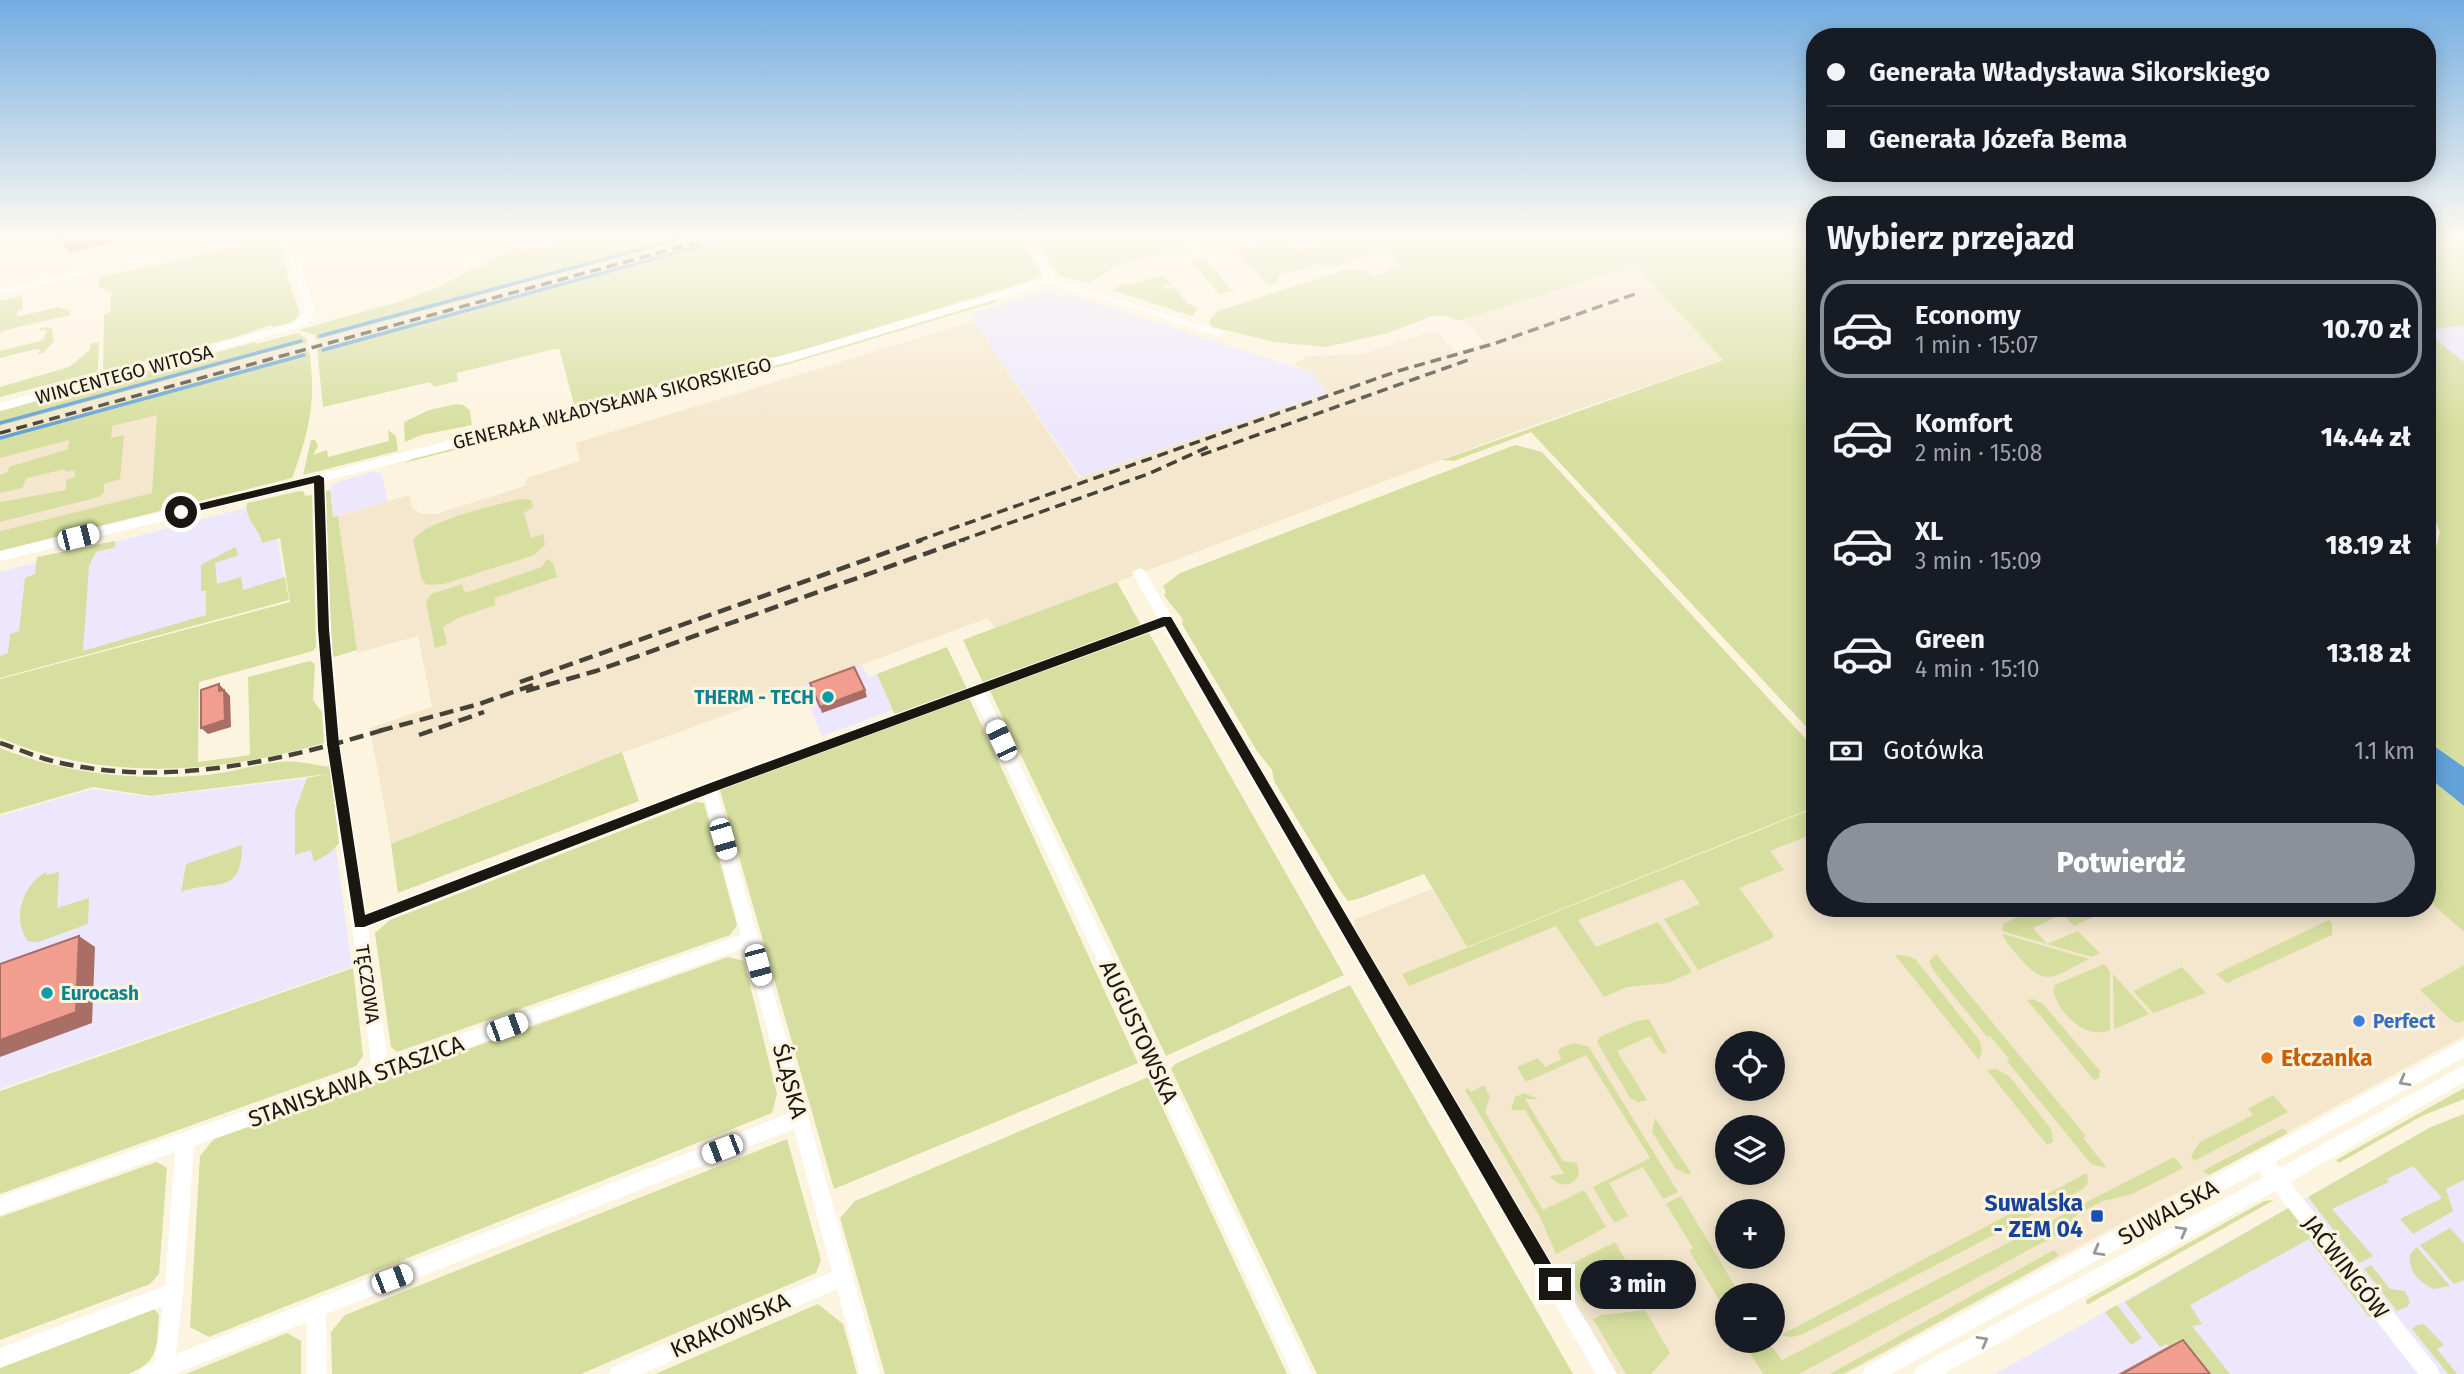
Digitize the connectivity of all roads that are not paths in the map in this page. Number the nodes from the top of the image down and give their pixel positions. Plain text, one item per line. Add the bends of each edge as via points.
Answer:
1 (307, 303) edge
2 (974, 303) edge
3 (1121, 303) edge
4 (1218, 333) dead end
5 (0, 408) edge
6 (319, 478) junction
7 (0, 556) edge
8 (1139, 573) dead end
9 (1167, 620) junction
10 (977, 690) junction
11 (709, 788) junction
12 (359, 923) junction
13 (751, 939) junction
14 (2464, 1048) edge
15 (381, 1072) junction
16 (2464, 1073) edge
17 (800, 1118) junction
18 (185, 1142) junction
19 (2262, 1160) junction
20 (2277, 1178) junction
21 (0, 1206) edge
22 (842, 1277) junction
23 (174, 1292) junction
24 (316, 1309) junction
25 (0, 1358) edge
26 (156, 1371) edge
27 (317, 1374) edge
28 (619, 1374) edge
29 (870, 1374) edge
30 (1302, 1374) edge
31 (1607, 1374) edge
32 (1872, 1374) edge
33 (1924, 1374) edge
34 (2430, 1374) edge

1 - 5 street, WINCENTEGO WITOSA via 310,312 304,321 289,329
2 - 6 street, GENERAŁA WŁADYSŁAWA SIKORSKIEGO via 788,358
3 - 4 street
6 - 7 street, GENERAŁA WŁADYSŁAWA SIKORSKIEGO
6 - 12 street, TĘCZOWA via 333,744
8 - 9 street
9 - 10 street
9 - 31 street
10 - 11 street
10 - 30 street, AUGUSTOWSKA
11 - 12 street
11 - 13 street, ŚLĄSKA
12 - 15 street, TĘCZOWA
13 - 15 street, STANISŁAWA STASZICA
13 - 17 street, ŚLĄSKA
14 -> 19 street, SUWALSKA
15 - 18 street, STANISŁAWA STASZICA
16 - 20 street, SUWALSKA
17 - 22 street, ŚLĄSKA
17 - 24 street
18 - 21 street, STANISŁAWA STASZICA
18 - 23 street
19 - 20 street, JAĆWINGÓW
19 -> 32 street, SUWALSKA
33 -> 20 street, SUWALSKA
20 - 34 street, JAĆWINGÓW
22 - 28 street, KRAKOWSKA
22 - 29 street, ŚLĄSKA
23 - 25 street
23 - 26 street
24 - 26 street
24 - 27 street

